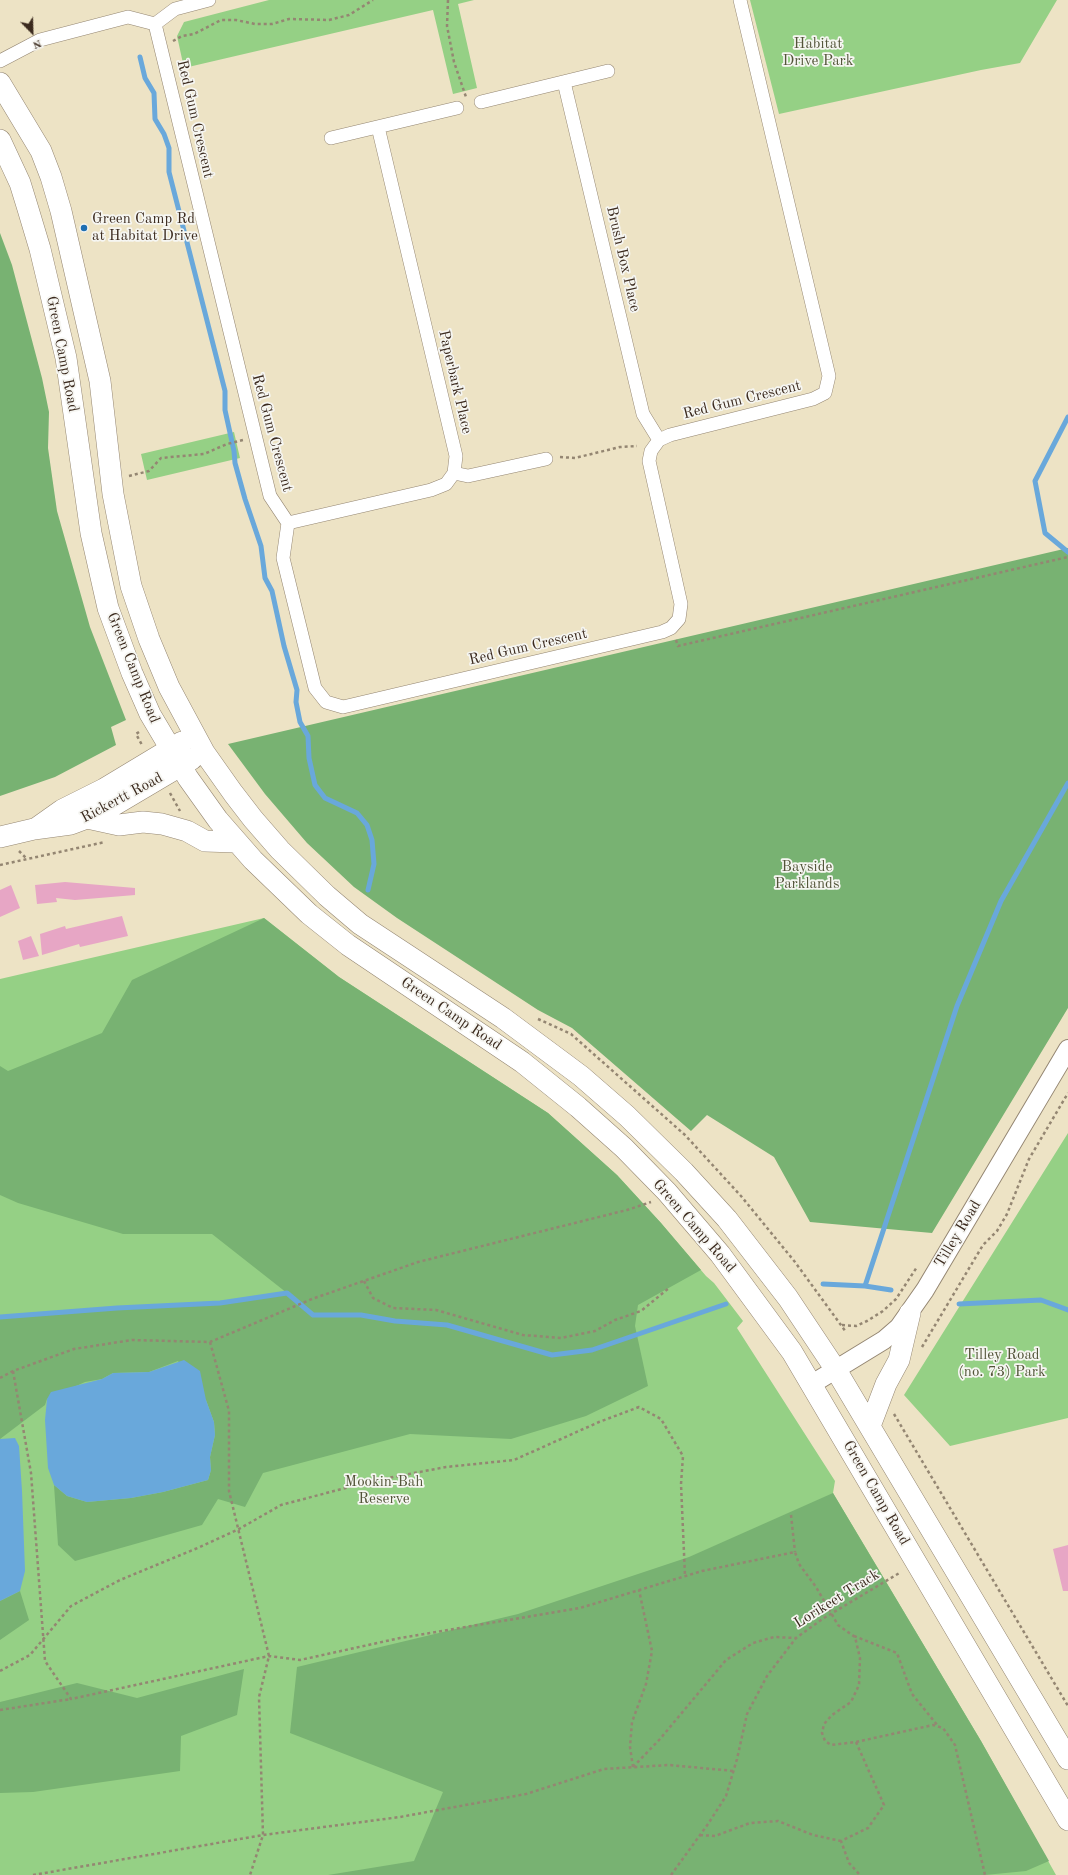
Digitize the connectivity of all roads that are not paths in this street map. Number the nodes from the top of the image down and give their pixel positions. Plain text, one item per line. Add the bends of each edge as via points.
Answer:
1 (209, 0) edge
2 (740, 0) edge
3 (155, 24) junction
4 (0, 61) edge
5 (608, 71) dead end
6 (564, 82) junction
7 (0, 83) edge
8 (481, 102) dead end
9 (462, 103) road end
10 (378, 127) junction
11 (331, 138) dead end
12 (0, 140) edge
13 (659, 440) junction
14 (546, 459) road end
15 (454, 473) junction
16 (288, 523) junction
17 (199, 743) junction
18 (170, 749) junction
19 (181, 766) junction
20 (87, 818) junction
21 (34, 830) junction
22 (0, 838) edge
23 (236, 842) junction
24 (1068, 1049) edge
25 (910, 1313) junction
26 (836, 1370) junction
27 (812, 1384) junction
28 (870, 1426) junction
29 (1068, 1760) edge
30 (1068, 1820) edge

1 - 3 street via 175,9
2 - 13 street, Red Gum Crescent via 828,376 825,393 813,399 670,435
3 - 4 street via 128,17 40,40
3 - 16 street, Red Gum Crescent via 270,496
5 - 6 street
6 - 8 street
6 - 13 street, Brush Box Place via 642,414
7 - 17 main road, Green Camp Road via 40,151 61,210 100,380 113,494 132,586 161,668
9 - 10 street
10 - 11 street
10 - 15 street, Paperbark Place via 456,456
12 - 18 main road, Green Camp Road via 20,183 28,209 66,358 90,533 108,608 150,714
13 - 16 street, Red Gum Crescent via 650,451 649,462 681,604 679,619 671,628 343,707 326,702 314,688 282,558
14 - 15 street via 468,476
15 - 16 street via 446,484 431,490
17 - 18 main road, Rickertt Road
17 - 19 main road, Rickertt Road
17 - 26 main road, Green Camp Road via 232,793 285,856 327,896 366,928 503,1018 581,1076 627,1116 684,1172 727,1219 788,1298
18 - 19 main road, Green Camp Road
18 - 21 main road, Rickertt Road via 104,789 62,810
19 - 20 main road, Rickertt Road
19 - 23 main road, Green Camp Road via 203,800
20 - 21 main road, Rickertt Road via 71,824
20 - 23 main road via 119,825 143,822 162,824 187,831 205,841
21 - 22 main road, Rickertt Road
23 - 27 main road, Green Camp Road via 309,914 348,945 522,1062 624,1148 667,1192 720,1254 757,1302
24 - 25 main road, Tilley Road
25 - 26 main road, Tilley Road via 900,1327 884,1340
25 - 28 main road via 899,1360 886,1384
26 - 27 main road, Tilley Road
26 - 28 main road, Green Camp Road
27 - 30 main road, Green Camp Road
28 - 29 main road, Green Camp Road

